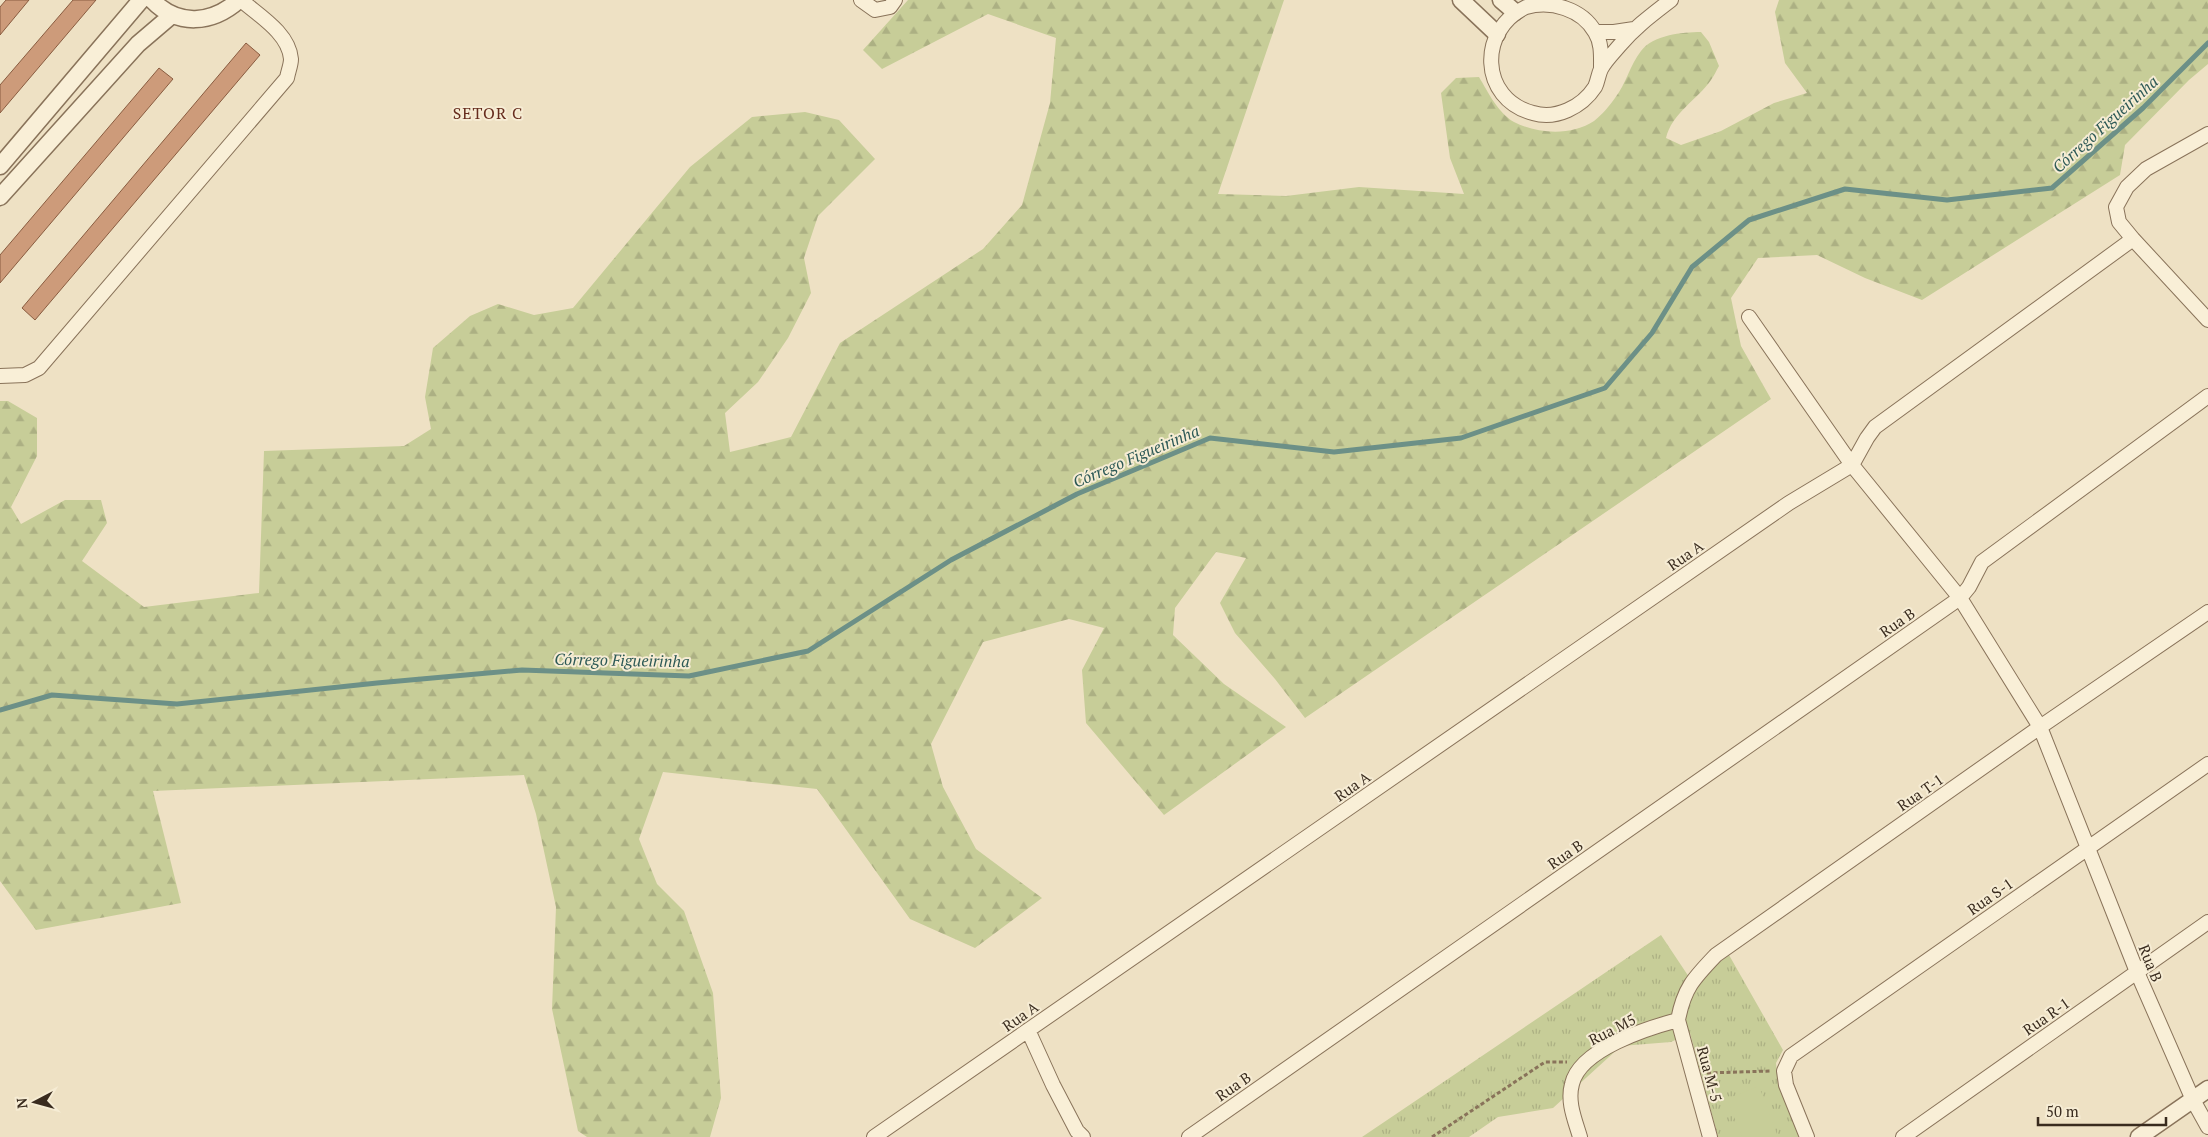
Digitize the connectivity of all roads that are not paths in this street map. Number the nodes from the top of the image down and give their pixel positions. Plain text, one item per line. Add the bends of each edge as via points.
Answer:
1 (141, 0) edge
2 (152, 0) edge
3 (240, 0) edge
4 (861, 0) edge
5 (895, 0) edge
6 (1461, 0) edge
7 (1501, 0) edge
8 (1671, 0) edge
9 (1516, 12) junction
10 (172, 15) junction
11 (1634, 29) junction
12 (1596, 32) junction
13 (1497, 34) junction
14 (1601, 69) junction
15 (2208, 134) edge
16 (0, 166) edge
17 (0, 197) edge
18 (2133, 239) junction
19 (1749, 317) dead end
20 (2208, 320) edge
21 (0, 376) edge
22 (2208, 396) edge
23 (1852, 465) junction
24 (1960, 598) junction
25 (2208, 612) edge
26 (2040, 727) junction
27 (2208, 764) edge
28 (2088, 848) junction
29 (2208, 922) edge
30 (2137, 972) junction
31 (1678, 1020) junction
32 (1028, 1030) junction
33 (2208, 1089) edge
34 (2193, 1100) junction
35 (2208, 1127) edge
36 (874, 1137) edge
37 (1083, 1137) edge
38 (1189, 1137) edge
39 (1580, 1137) edge
40 (1710, 1137) edge
41 (1808, 1137) edge
42 (1903, 1137) edge
43 (2139, 1137) edge

1 - 16 street
2 - 10 street
3 - 10 street via 212,17 196,20
3 - 21 street via 282,36 291,59 287,78 39,368 25,375
4 - 5 street via 875,10 890,6
6 - 13 street
7 - 9 street
8 - 11 street
9 - 12 street via 1532,4 1568,7
9 - 13 street
10 - 17 street via 138,44
11 - 12 street
11 - 14 street
12 - 14 street via 1601,50
13 - 14 street via 1490,59 1494,77 1502,93 1516,106 1533,113 1551,115 1584,101 1595,86
15 - 18 street via 2146,169 2127,187 2116,207 2119,222
18 - 20 street
18 - 23 street via 1875,427
19 - 23 street, Rua B
22 - 24 street, Rua B via 1982,562 1970,587
23 - 24 street, Rua B
23 - 32 street, Rua A via 1788,503
24 - 26 street, Rua B
24 - 38 street, Rua B
25 - 26 street, Rua T-1
26 - 28 street, Rua B
26 - 31 street, Rua T-1 via 1716,955 1691,982 1681,1002
27 - 28 street, Rua S-1
28 - 30 street, Rua B
28 - 41 street, Rua S-1 via 1791,1056 1784,1071 1786,1085
29 - 30 street, Rua R-1
30 - 34 street, Rua B
30 - 42 street, Rua R-1
31 - 39 street, Rua M5 via 1597,1052 1581,1068 1572,1083 1570,1103
31 - 40 street, Rua M-5
32 - 36 street, Rua A
32 - 37 street via 1053,1085
33 - 34 street
34 - 35 street, Rua B
34 - 43 street

